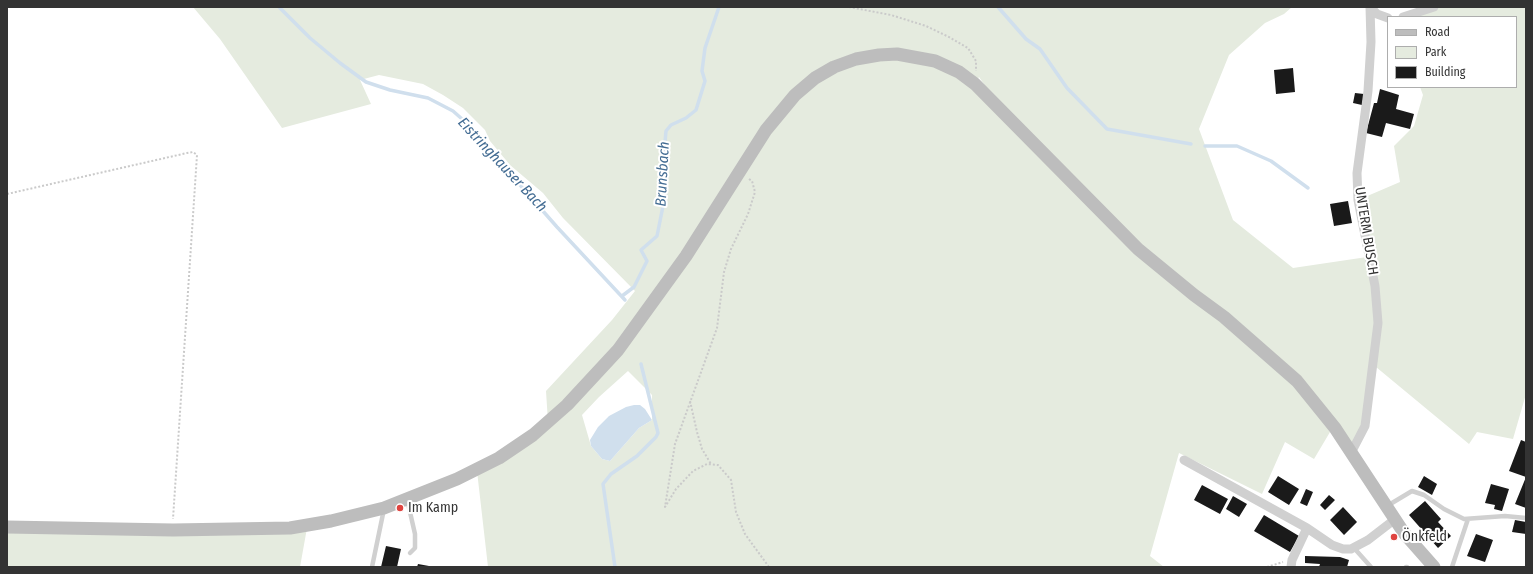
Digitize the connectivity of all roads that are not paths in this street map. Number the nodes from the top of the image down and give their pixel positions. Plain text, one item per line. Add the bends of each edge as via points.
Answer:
1 (1434, 7) edge
2 (1370, 8) edge
3 (1406, 16) edge
4 (1387, 18) edge
5 (1352, 452) junction
6 (1184, 460) dead end
7 (407, 499) junction
8 (1385, 507) junction
9 (384, 508) junction
10 (1526, 518) edge
11 (1468, 519) junction
12 (1394, 520) junction
13 (7, 527) edge
14 (1307, 528) junction
15 (1354, 548) junction
16 (410, 553) dead end
17 (1292, 563) edge
18 (372, 567) edge
19 (1371, 567) edge
20 (1434, 567) edge
21 (1452, 567) edge

1 - 3 street
2 - 4 street
2 - 5 street, UNTERM BUSCH via 1368,91 1357,173 1358,200 1375,286 1378,323 1365,426
5 - 7 street via 1297,381 1224,317 1138,249 970,80 935,61 904,55 879,55 856,59 834,67 815,78 782,109 643,317 618,350 568,405 533,435 498,458 457,479
5 - 8 street
6 - 14 street
7 - 9 street
7 - 16 lane via 415,534 415,548
8 - 11 lane via 1407,493 1416,492 1461,518
8 - 12 street
9 - 13 street via 330,522 290,528 173,530
9 - 18 lane
10 - 11 lane via 1505,516
11 - 21 lane
12 - 15 street
12 - 20 street
14 - 15 street via 1343,549
14 - 17 street
15 - 19 lane

